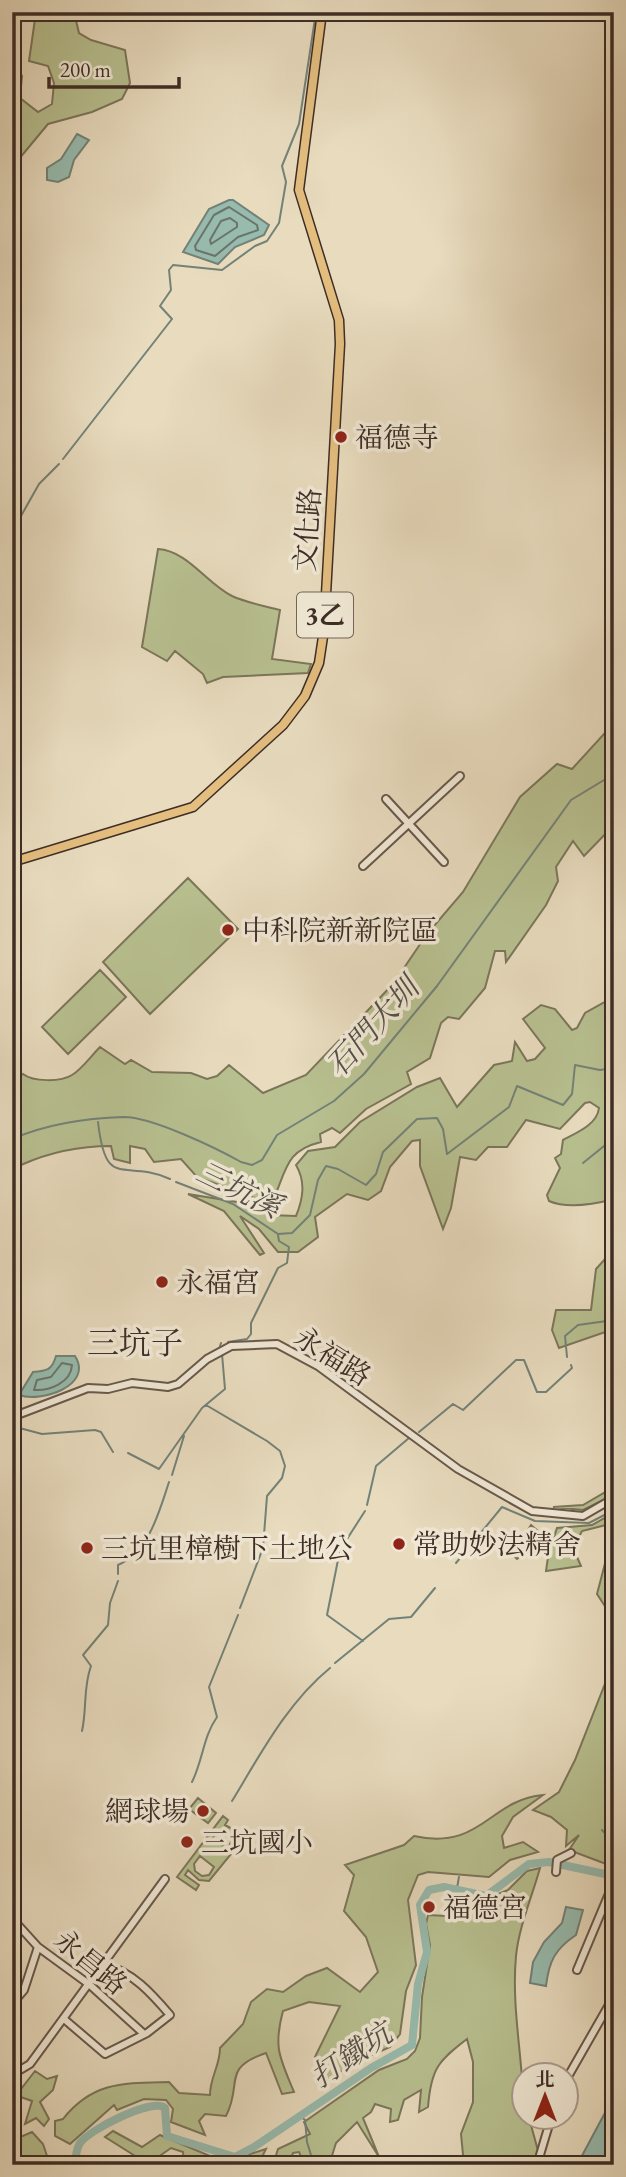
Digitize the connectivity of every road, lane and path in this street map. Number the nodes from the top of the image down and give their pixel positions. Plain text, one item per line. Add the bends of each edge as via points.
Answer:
1 (322, 12) edge
2 (460, 776) dead end
3 (386, 799) dead end
4 (409, 823) junction
5 (12, 862) edge
6 (444, 862) dead end
7 (363, 866) dead end
8 (12, 1417) edge
9 (614, 1499) edge
10 (571, 1853) dead end
11 (556, 1872) dead end
12 (165, 1879) dead end
13 (614, 1894) edge
14 (12, 1925) edge
15 (38, 1947) junction
16 (104, 1965) junction
17 (577, 1970) dead end
18 (90, 1985) junction
19 (614, 1996) edge
20 (12, 2004) edge
21 (64, 2019) junction
22 (144, 2034) junction
23 (576, 2062) edge
24 (12, 2064) edge
25 (545, 2132) edge
26 (537, 2165) edge

1 - 5 main road, 文化路 / 3乙 via 299,190 339,320 340,344 324,630 312,681 283,725 193,807
2 - 4 street
3 - 4 street
4 - 6 street
4 - 7 street
8 - 9 street, 永福路 via 88,1388 132,1383 168,1387 231,1346 277,1344 317,1366 458,1469 532,1511 583,1516
10 - 11 street via 557,1860
12 - 16 street
13 - 17 street via 608,1896
14 - 15 street, 永昌路 via 19,1926
15 - 18 street, 永昌路
15 - 20 street via 24,1990
16 - 18 street
16 - 22 street via 121,1970 146,1988 170,2015
18 - 21 street
18 - 22 street, 永昌路
19 - 23 street
21 - 22 street via 105,2054
21 - 24 street via 25,2070
25 - 26 street

